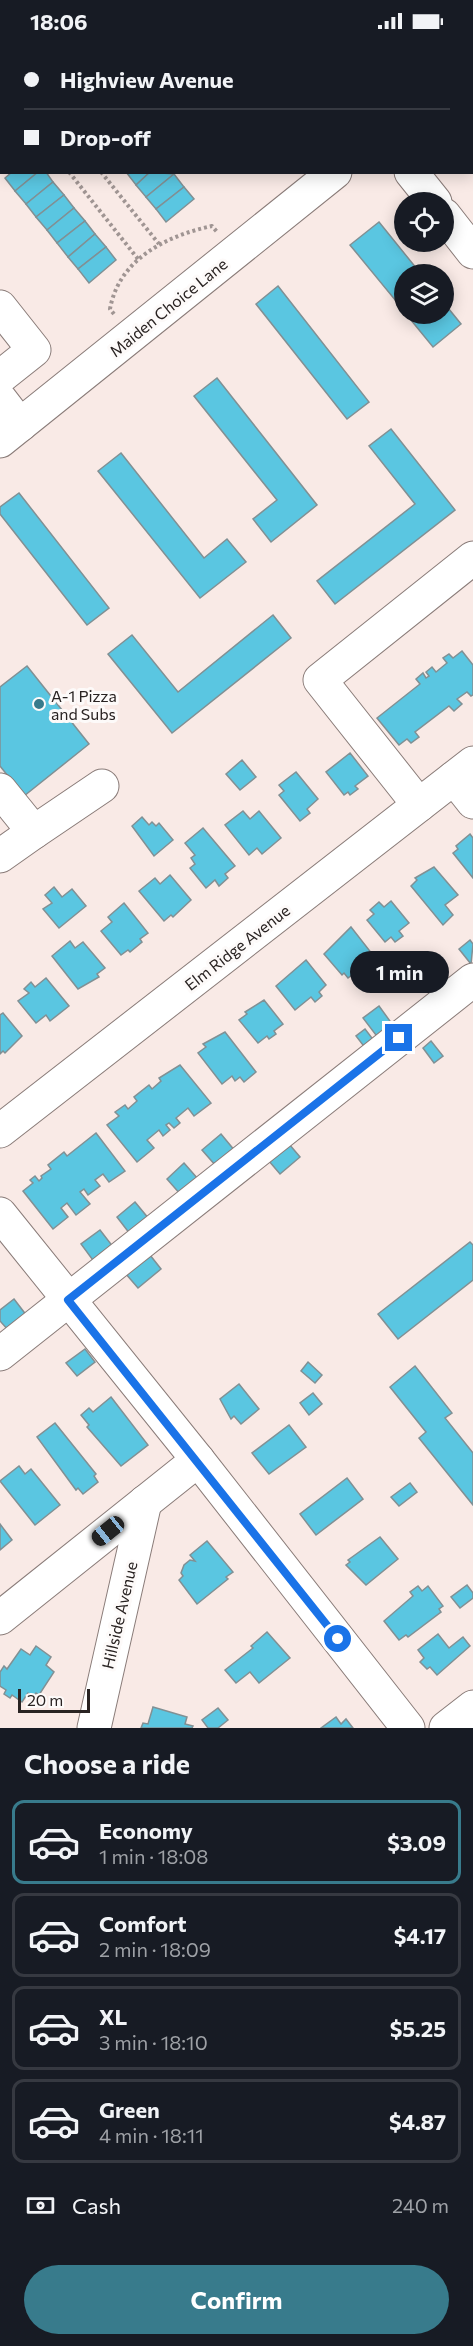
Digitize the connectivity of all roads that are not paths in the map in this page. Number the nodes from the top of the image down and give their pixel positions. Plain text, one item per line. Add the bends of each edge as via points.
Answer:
1 (333, 174) edge
2 (413, 174) edge
3 (427, 192) edge
4 (454, 228) edge
5 (473, 252) edge
6 (0, 307) edge
7 (0, 377) edge
8 (0, 399) edge
9 (10, 433) edge
10 (473, 558) edge
11 (467, 781) edge
12 (102, 786) dead end
13 (0, 790) edge
14 (420, 805) junction
15 (34, 832) junction
16 (2, 851) edge
17 (473, 980) edge
18 (0, 1131) edge
19 (0, 1214) edge
20 (68, 1300) junction
21 (0, 1354) edge
22 (198, 1460) junction
23 (144, 1502) junction
24 (0, 1618) edge
25 (473, 1707) edge
26 (94, 1728) edge
27 (408, 1728) edge
28 (446, 1728) edge

1 - 9 street, Maiden Choice Lane
2 - 3 street
4 - 5 street
6 - 7 street via 34,350
8 - 9 street
10 - 14 street via 320,680
11 - 14 street, Elm Ridge Avenue
12 - 15 street
13 - 15 street
14 - 18 street, Elm Ridge Avenue
15 - 16 street
17 - 20 street
19 - 20 street
20 - 21 street
20 - 22 street
22 - 23 street
22 - 27 street
23 - 24 street
23 - 26 street, Hillside Avenue
25 - 28 street

